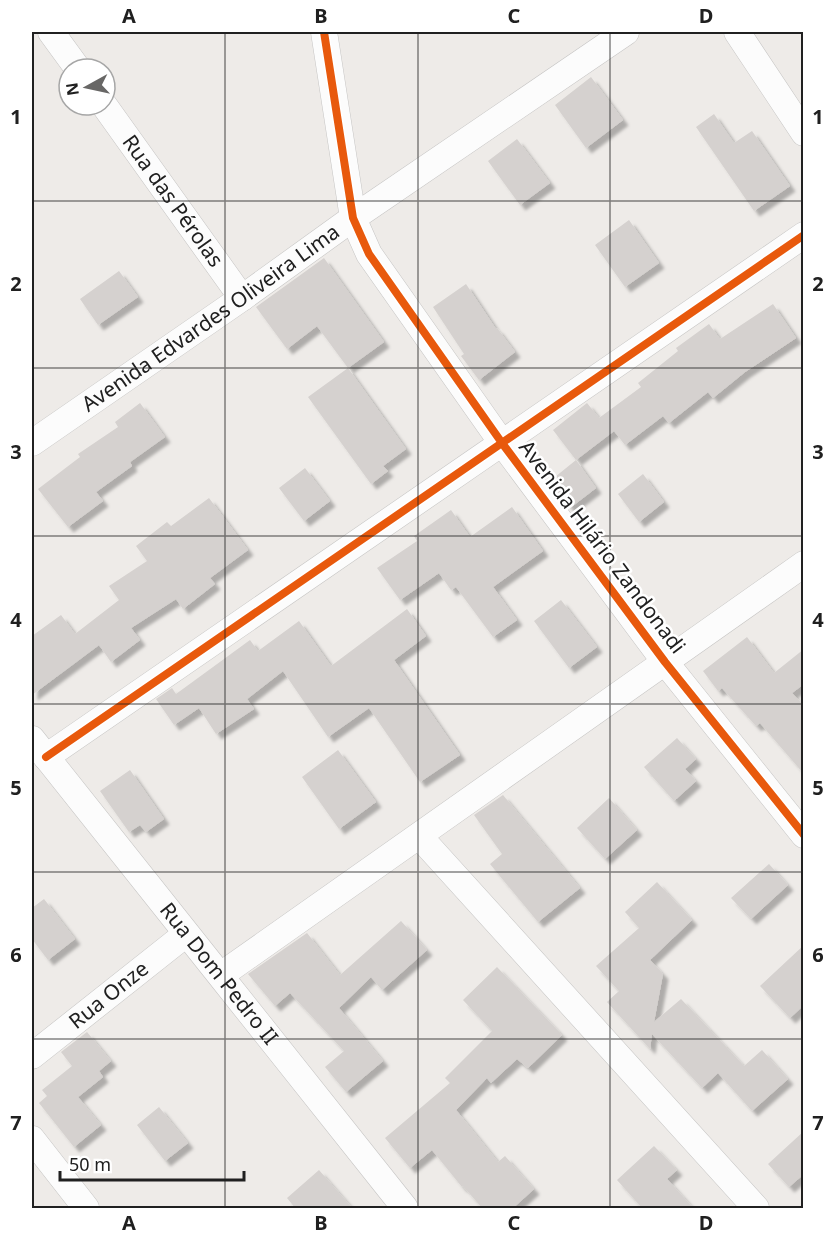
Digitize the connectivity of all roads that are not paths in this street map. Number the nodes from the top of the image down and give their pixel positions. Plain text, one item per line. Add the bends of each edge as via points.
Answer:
1 (51, 32) edge
2 (324, 32) edge
3 (626, 32) edge
4 (737, 32) edge
5 (69, 57) edge
6 (113, 117) edge
7 (804, 133) edge
8 (353, 218) junction
9 (804, 235) edge
10 (242, 298) junction
11 (32, 443) edge
12 (502, 443) junction
13 (804, 564) edge
14 (665, 662) junction
15 (39, 748) edge
16 (804, 835) edge
17 (419, 836) junction
18 (186, 934) junction
19 (221, 975) junction
20 (32, 1056) edge
21 (32, 1139) edge
22 (86, 1209) edge
23 (405, 1209) edge
24 (756, 1209) edge

1 - 5 street
2 - 8 street, Avenida Hilário Zandonadi
3 - 8 street, Avenida Edvardes Oliveira Lima
4 - 7 street
6 - 10 street, Rua das Pérolas
8 - 10 street, Avenida Edvardes Oliveira Lima
8 - 12 street, Avenida Hilário Zandonadi via 369,254
9 - 12 street
10 - 11 street, Avenida Edvardes Oliveira Lima
12 - 14 street, Avenida Hilário Zandonadi
12 - 15 street
13 - 14 street
14 - 16 street, Avenida Hilário Zandonadi
14 - 17 street
15 - 18 street, Rua Dom Pedro II
17 - 19 street
17 - 24 street
18 - 19 street, Rua Dom Pedro II
18 - 20 street, Rua Onze
19 - 23 street, Rua Dom Pedro II
21 - 22 street

